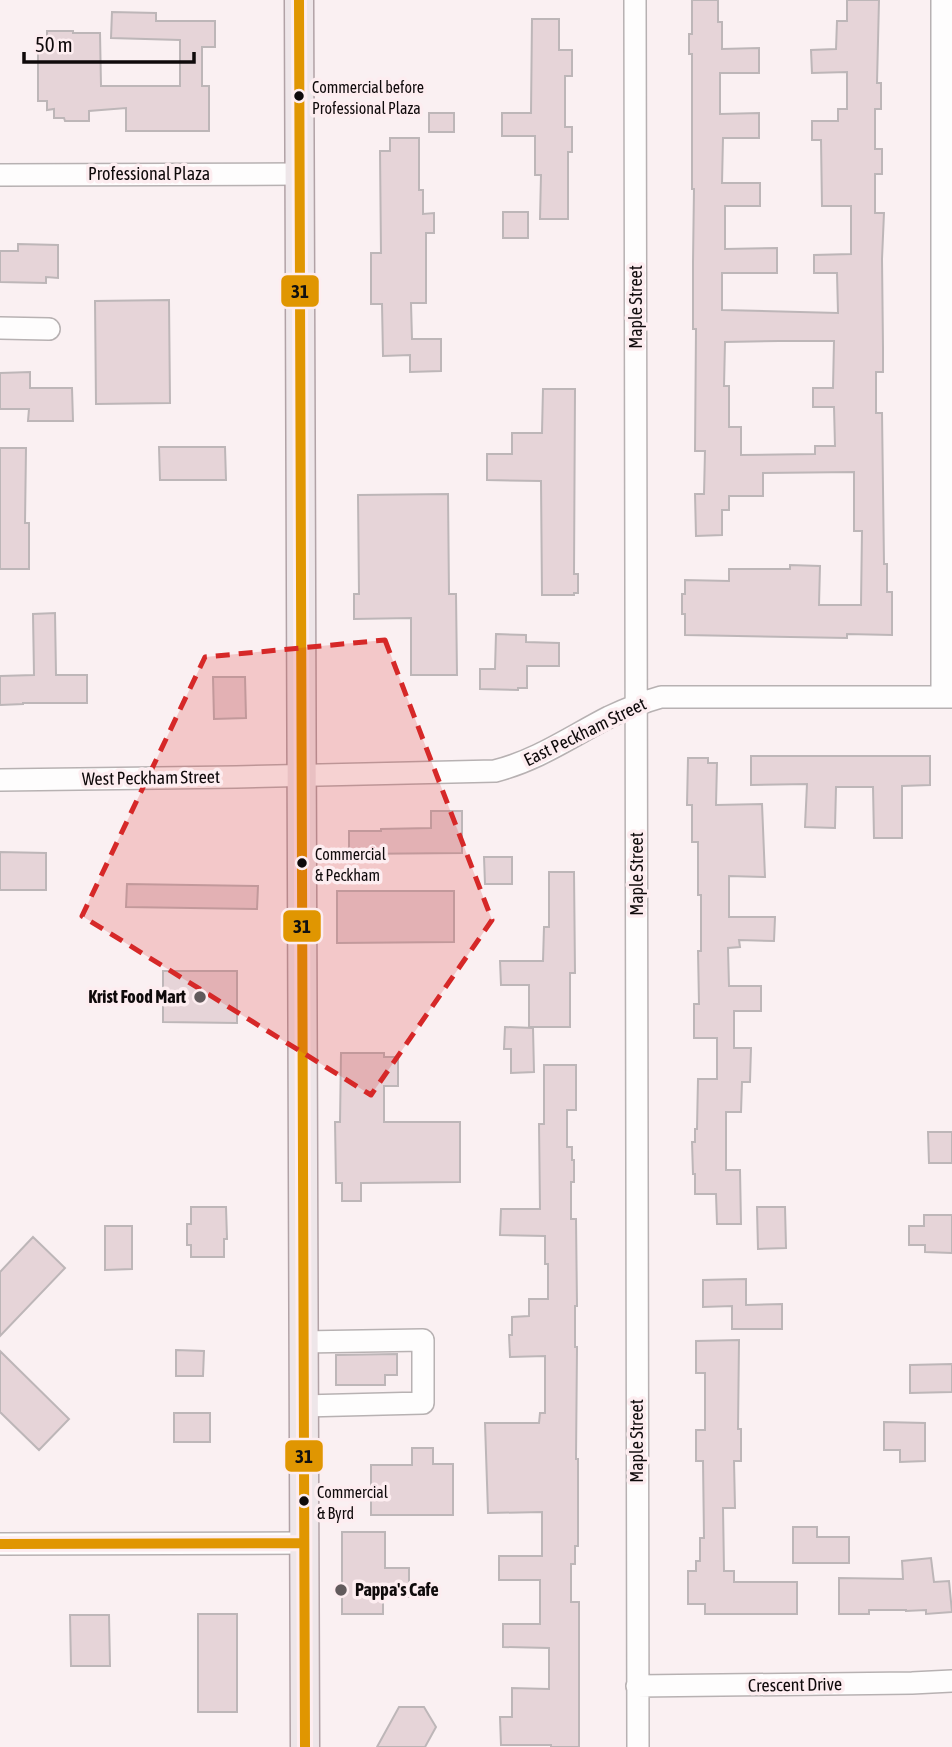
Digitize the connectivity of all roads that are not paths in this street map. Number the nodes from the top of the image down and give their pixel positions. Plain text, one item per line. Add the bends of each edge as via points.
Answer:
1 (299, 0) edge
2 (635, 0) edge
3 (942, 0) edge
4 (299, 174) junction
5 (0, 175) edge
6 (0, 328) edge
7 (49, 329) dead end
8 (947, 697) edge
9 (637, 704) junction
10 (302, 775) junction
11 (0, 779) edge
12 (302, 1342) junction
13 (303, 1406) junction
14 (303, 1543) junction
15 (0, 1544) edge
16 (952, 1681) edge
17 (637, 1686) junction
18 (305, 1747) edge
19 (638, 1747) edge

1 - 4 main road
2 - 9 street, Maple Street
3 - 8 street
4 - 5 street, Professional Plaza
4 - 10 main road
6 - 7 street
8 - 9 street, East Peckham Street via 661,696
9 - 10 street, East Peckham Street via 536,757 495,771
9 - 17 street, Maple Street
10 - 11 street, West Peckham Street
10 - 12 main road
12 - 13 main road
12 - 13 street via 423,1340 423,1403
13 - 14 main road
14 - 15 street
14 - 18 main road
16 - 17 street, Crescent Drive
17 - 19 street, Maple Street

